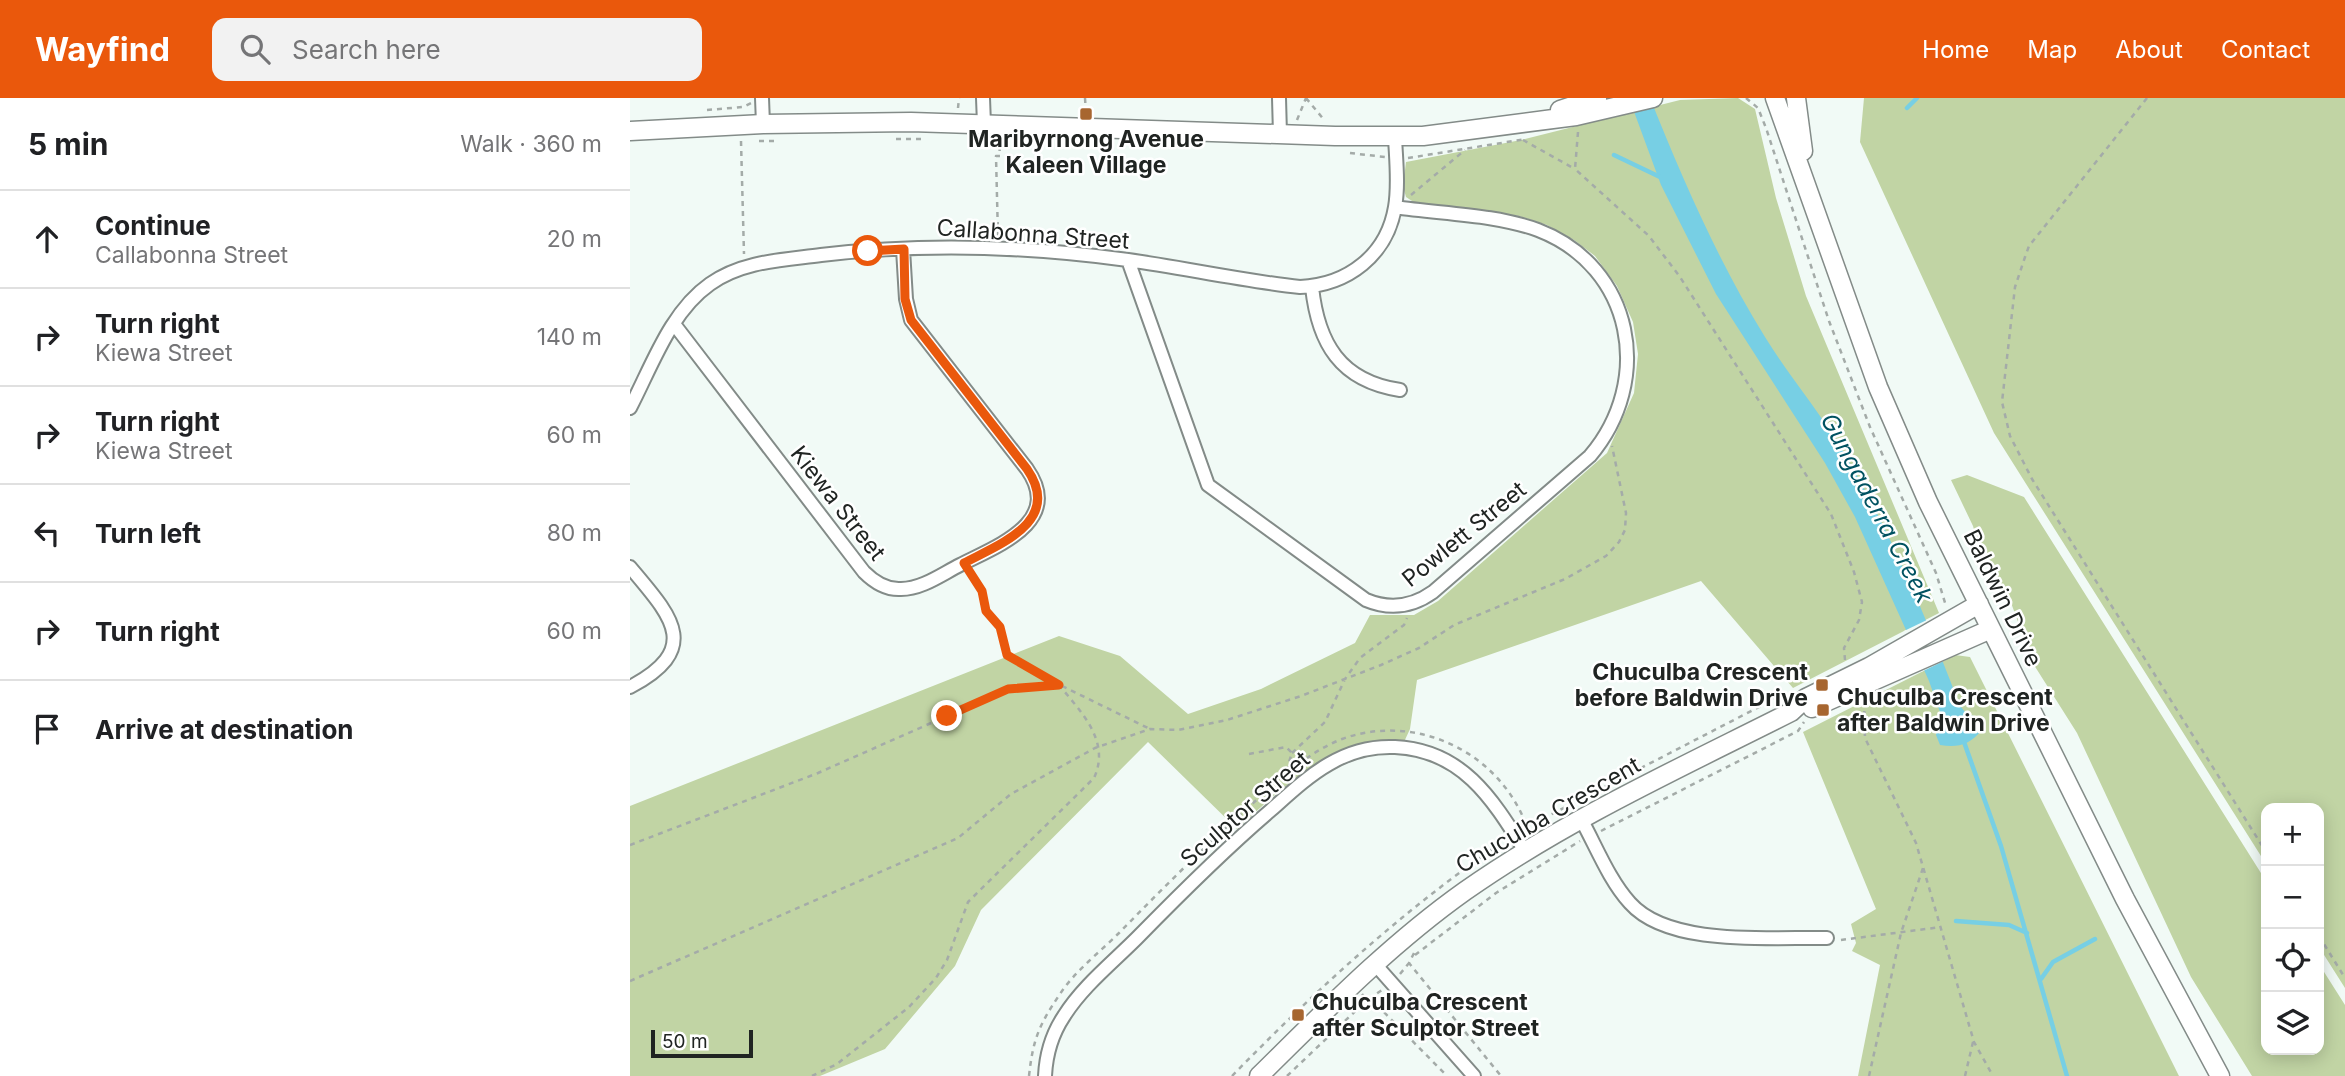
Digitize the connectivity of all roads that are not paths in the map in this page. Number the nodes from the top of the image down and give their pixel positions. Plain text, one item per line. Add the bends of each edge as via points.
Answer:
1 (983, 98) edge
2 (1279, 98) edge
3 (1653, 98) edge
4 (1775, 98) edge
5 (1796, 98) edge
6 (762, 100) edge
7 (1601, 103) edge
8 (1541, 119) junction
9 (763, 124) junction
10 (984, 124) junction
11 (630, 131) edge
12 (1280, 134) junction
13 (1395, 137) junction
14 (1811, 204) junction
15 (1397, 207) junction
16 (904, 249) junction
17 (1128, 260) junction
18 (1312, 286) junction
19 (674, 324) junction
20 (1400, 390) dead end
21 (630, 408) edge
22 (630, 567) edge
23 (1979, 604) junction
24 (1991, 629) junction
25 (1906, 655) junction
26 (630, 687) edge
27 (1581, 819) junction
28 (1525, 851) junction
29 (1827, 939) road end
30 (1374, 963) junction
31 (1045, 1076) edge
32 (1259, 1076) edge
33 (1474, 1076) edge
34 (2220, 1076) edge

1 - 10 street
2 - 12 street
3 - 7 street
4 - 14 street, Baldwin Drive
5 - 14 street, Baldwin Drive
6 - 9 street
7 - 8 street
7 - 8 street via 1576,116
8 - 13 street via 1479,131
9 - 10 street
9 - 11 street
10 - 12 street
12 - 13 street
13 - 15 street, Callabonna Street
14 - 23 street, Baldwin Drive via 1878,387
15 - 17 street, Powlett Street via 1523,226 1556,239 1586,260 1612,295 1626,336 1626,386 1608,432 1580,466 1426,597 1401,606 1374,603 1358,595 1208,485
15 - 18 street, Callabonna Street via 1371,257 1345,277
16 - 17 street, Callabonna Street via 1016,249
16 - 19 street, Callabonna Street via 748,266 710,284
16 - 19 street, Kiewa Street via 905,299 911,320 1027,469 1036,489 1035,511 1024,530 906,589 890,589 869,578
17 - 18 street, Callabonna Street
18 - 20 street via 1320,329 1338,360 1366,381
19 - 21 street, Callabonna Street
22 - 26 street via 667,613 673,634 665,662
23 - 24 street, Baldwin Drive
23 - 25 street, Chuculba Crescent via 1943,618
24 - 25 street, Chuculba Crescent via 1951,645
24 - 34 street, Baldwin Drive via 2125,899
25 - 27 street, Chuculba Crescent via 1811,709 1791,712
27 - 28 street, Chuculba Crescent
27 - 29 street via 1629,902 1661,926 1685,933
28 - 30 street, Chuculba Crescent via 1462,893
28 - 31 street, Sculptor Street via 1479,783 1433,754 1406,748 1366,750 1327,765 1222,853 1071,1006 1051,1042
30 - 32 street, Chuculba Crescent
30 - 33 street

